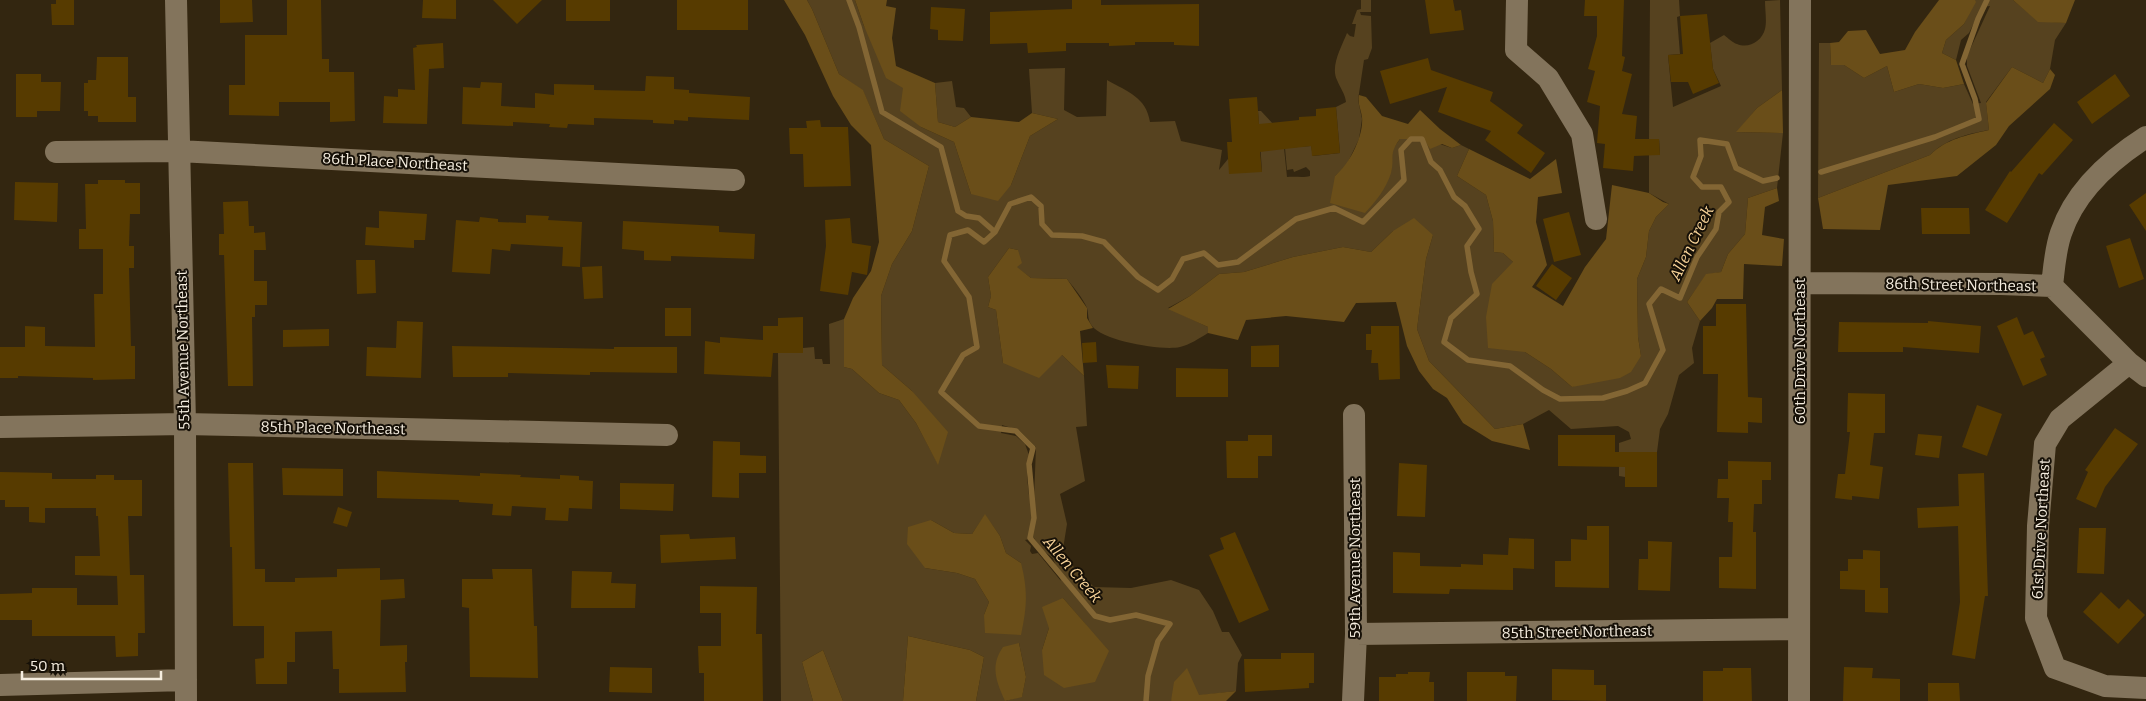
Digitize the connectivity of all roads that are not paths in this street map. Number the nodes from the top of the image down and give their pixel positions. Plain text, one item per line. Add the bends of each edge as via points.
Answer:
1 (176, 0) edge
2 (1517, 0) edge
3 (1800, 0) edge
4 (2146, 136) edge
5 (178, 150) junction
6 (56, 152) dead end
7 (734, 180) dead end
8 (1596, 219) dead end
9 (1800, 283) junction
10 (2052, 286) junction
11 (2137, 369) edge
12 (1354, 415) dead end
13 (185, 424) junction
14 (0, 427) edge
15 (667, 434) dead end
16 (1798, 629) junction
17 (1356, 634) junction
18 (0, 685) edge
19 (2146, 688) edge
20 (186, 691) edge
21 (1353, 701) edge
22 (1799, 701) edge

1 - 5 street, 55th Avenue Northeast
2 - 8 street via 1516,50 1548,78 1582,134
3 - 9 street, 60th Drive Northeast
4 - 10 street via 2102,170 2076,200 2061,234
5 - 6 street, 86th Place Northeast
5 - 7 street, 86th Place Northeast
5 - 13 street, 55th Avenue Northeast
9 - 10 street, 86th Street Northeast
9 - 16 street, 60th Drive Northeast
10 - 11 street, 86th Street Northeast
11 - 19 street, 61st Drive Northeast via 2060,418 2046,444 2038,526 2036,618 2055,668 2105,686
12 - 17 street, 59th Avenue Northeast
13 - 14 street, 85th Place Northeast
13 - 15 street, 85th Place Northeast
13 - 20 street, 55th Avenue Northeast
16 - 17 street, 85th Street Northeast
16 - 22 street, 60th Drive Northeast
17 - 21 street, 59th Avenue Northeast
18 - 20 street

